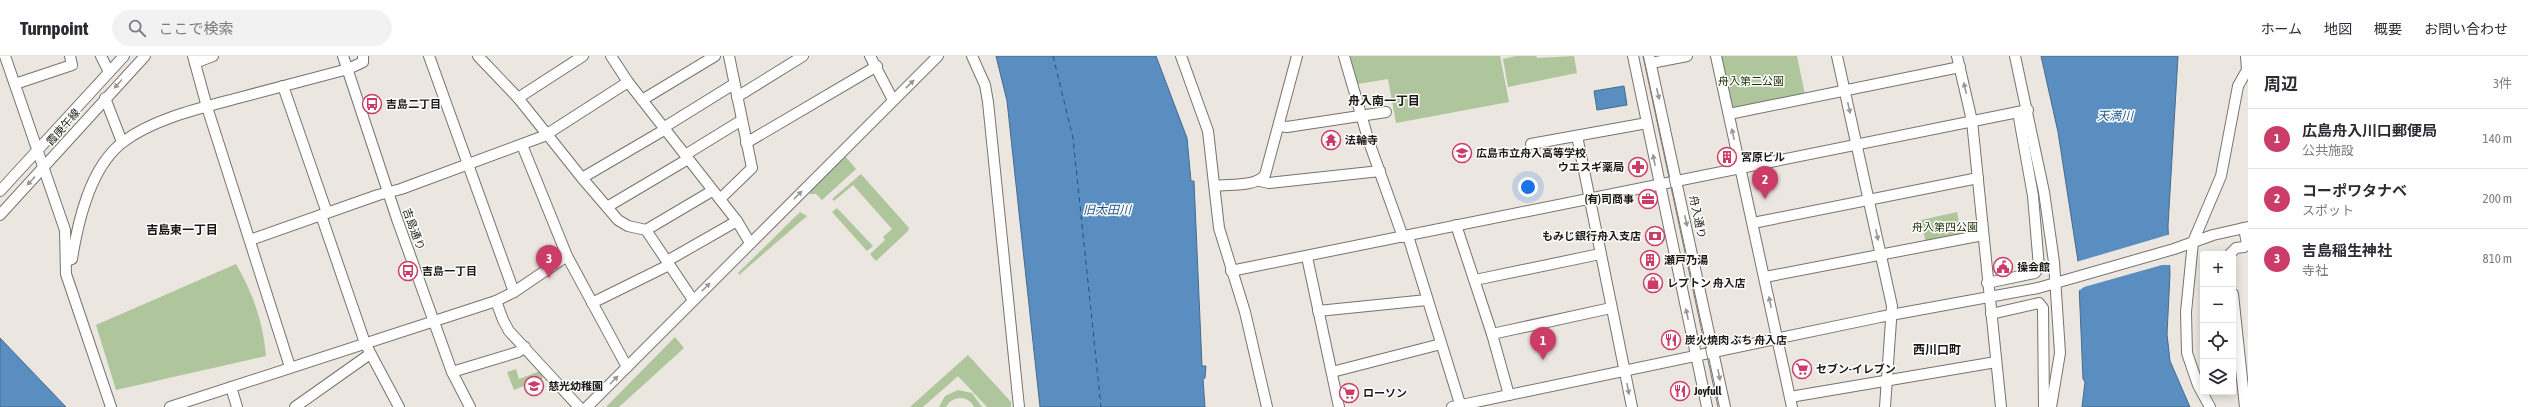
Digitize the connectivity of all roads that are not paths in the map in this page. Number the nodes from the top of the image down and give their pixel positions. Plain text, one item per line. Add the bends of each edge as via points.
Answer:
1 (5, 56) edge
2 (70, 56) edge
3 (101, 56) edge
4 (124, 56) edge
5 (145, 56) edge
6 (214, 56) edge
7 (343, 56) edge
8 (363, 56) edge
9 (429, 56) edge
10 (478, 56) edge
11 (584, 56) edge
12 (611, 56) edge
13 (715, 56) edge
14 (729, 56) edge
15 (803, 56) edge
16 (870, 56) edge
17 (938, 56) edge
18 (972, 56) edge
19 (1181, 56) edge
20 (1297, 56) edge
21 (1344, 56) edge
22 (1633, 56) edge
23 (1687, 56) edge
24 (1716, 56) edge
25 (1837, 56) edge
26 (1958, 56) edge
27 (2015, 56) edge
28 (2246, 56) edge
29 (194, 59) edge
30 (1650, 59) edge
31 (877, 66) junction
32 (1960, 67) junction
33 (348, 69) junction
34 (2248, 70) edge
35 (109, 72) junction
36 (628, 82) junction
37 (15, 84) junction
38 (734, 84) junction
39 (282, 86) junction
40 (1845, 91) junction
41 (737, 97) junction
42 (105, 98) junction
43 (518, 98) junction
44 (642, 100) junction
45 (893, 100) junction
46 (206, 107) junction
47 (2023, 111) junction
48 (1386, 112) dead end
49 (1729, 114) junction
50 (1362, 116) junction
51 (742, 120) junction
52 (1972, 121) junction
53 (1647, 123) junction
54 (1279, 126) junction
55 (664, 129) junction
56 (546, 133) junction
57 (1577, 136) junction
58 (122, 142) junction
59 (746, 143) junction
60 (1857, 143) junction
61 (1531, 144) dead end
62 (522, 145) junction
63 (38, 149) junction
64 (687, 157) junction
65 (468, 163) junction
66 (44, 167) junction
67 (1740, 167) junction
68 (1380, 171) junction
69 (582, 178) junction
70 (1978, 178) junction
71 (1678, 180) junction
72 (1260, 181) junction
73 (1659, 185) junction
74 (1215, 186) junction
75 (0, 191) edge
76 (712, 191) junction
77 (388, 193) junction
78 (720, 199) junction
79 (1590, 199) junction
80 (1869, 200) junction
81 (607, 207) junction
82 (324, 214) junction
83 (0, 215) edge
84 (737, 221) junction
85 (1753, 223) junction
86 (1456, 225) junction
87 (2246, 228) edge
88 (646, 230) junction
89 (1983, 235) junction
90 (1406, 236) junction
91 (250, 240) junction
92 (2193, 242) junction
93 (750, 243) junction
94 (2233, 251) edge
95 (1600, 254) junction
96 (1881, 255) junction
97 (567, 256) junction
98 (1307, 257) junction
99 (66, 261) junction
100 (668, 263) junction
101 (1231, 271) junction
102 (1764, 277) junction
103 (1475, 280) junction
104 (1987, 283) junction
105 (2055, 283) junction
106 (514, 292) junction
107 (1989, 297) junction
108 (693, 300) junction
109 (1427, 300) junction
110 (496, 301) junction
111 (592, 303) junction
112 (1611, 308) junction
113 (1318, 311) junction
114 (2236, 313) edge
115 (1991, 314) junction
116 (1892, 315) junction
117 (434, 319) junction
118 (1492, 334) junction
119 (1778, 340) junction
120 (364, 343) junction
121 (1440, 344) junction
122 (525, 347) junction
123 (1715, 353) junction
124 (370, 354) junction
125 (1697, 357) junction
126 (1996, 362) junction
127 (2244, 365) edge
128 (290, 367) junction
129 (627, 367) junction
130 (1625, 371) junction
131 (452, 372) junction
132 (1332, 372) junction
133 (1887, 380) junction
134 (231, 387) junction
135 (1509, 395) junction
136 (1790, 397) junction
137 (397, 406) edge
138 (1458, 406) edge
139 (111, 407) edge
140 (170, 407) edge
141 (236, 407) edge
142 (295, 407) edge
143 (470, 407) edge
144 (578, 407) edge
145 (587, 407) edge
146 (1019, 407) edge
147 (1267, 407) edge
148 (1339, 407) edge
149 (1632, 407) edge
150 (1707, 407) edge
151 (1725, 407) edge
152 (1792, 407) edge
153 (1885, 407) edge
154 (2001, 407) edge
155 (2044, 407) edge
156 (2051, 407) edge
157 (2210, 407) edge
158 (2246, 407) edge

1 - 37 street
2 - 37 street via 72,65
3 - 35 street
4 - 35 street
5 -> 42 street, 霞庚午線
6 - 29 street
7 - 33 street, 吉島通り
8 - 33 street via 363,62
9 - 65 street
10 - 43 street
11 - 43 street
12 - 36 street
13 - 44 street
14 - 38 street
15 - 41 street
16 - 31 street
45 -> 17 street
18 - 146 street via 985,85 988,102
19 - 74 street via 1208,131
20 - 54 street
21 - 50 street
22 - 53 street
23 - 30 street
24 - 49 street
25 - 40 street
26 - 32 street
27 - 47 street
28 - 34 street
29 - 46 street
30 -> 71 street, 舟入通り
31 - 45 street
31 - 59 street
32 - 40 street
52 -> 32 street
33 - 39 street
33 - 77 street, 吉島通り
34 - 92 street via 2238,86 2221,176
35 - 63 street
36 - 44 street
36 - 56 street
37 - 63 street
38 - 41 street
38 - 55 street
39 - 46 street
39 - 82 street
40 - 49 street
40 -> 60 street
41 - 51 street
42 - 58 street
42 - 66 street, 霞庚午線
43 - 56 street
44 - 55 street
93 -> 45 street
46 - 58 street via 157,123
46 - 91 street
47 - 52 street
47 - 104 street via 2039,267 2035,273
47 - 105 street via 2044,192
48 - 50 street
67 -> 49 street
50 - 54 street
50 - 68 street
51 - 59 street
51 - 64 street
52 - 60 street
52 - 70 street
53 - 57 street
73 -> 53 street
54 - 72 street via 1269,166
55 - 64 street
55 - 69 street
56 - 62 street
56 - 69 street
57 - 61 street
57 - 79 street
58 - 99 street via 94,180 76,228 72,259
59 - 78 street via 752,168
60 - 67 street
60 - 80 street
62 - 65 street
62 - 97 street
63 - 66 street
63 - 75 street
64 - 76 street
64 - 81 street
65 - 77 street
65 - 106 street
66 -> 83 street, 霞庚午線
66 - 99 street via 65,230
67 - 71 street
67 - 85 street
68 - 72 street
68 - 90 street
69 - 81 street
70 - 80 street
70 - 89 street
71 - 73 street
71 -> 123 street, 舟入通り
72 - 74 street
73 - 79 street
125 -> 73 street
74 - 101 street via 1215,208
76 - 78 street
76 - 88 street
77 - 82 street
77 - 117 street, 吉島通り
78 - 84 street
79 - 86 street
79 - 95 street
80 - 85 street
80 -> 96 street
81 - 88 street via 628,226
82 - 91 street
82 - 120 street
84 - 93 street
84 - 100 street
85 - 102 street
86 - 90 street
86 - 103 street
87 - 92 street
87 - 94 street via 2247,244
88 - 100 street
89 - 96 street
89 - 104 street
90 - 98 street
90 - 109 street
91 - 128 street
92 - 105 street via 2177,249
92 - 157 street via 2186,312 2187,353 2198,385
108 -> 93 street
95 - 103 street
95 - 112 street
96 - 102 street
96 - 116 street
97 - 106 street
97 - 111 street
98 - 101 street
98 - 113 street
99 - 139 street via 72,297
100 - 108 street
100 - 111 street
101 - 147 street via 1245,312
119 -> 102 street
103 - 118 street
104 - 107 street
105 - 107 street
105 - 156 street via 2060,353
106 - 110 street
107 - 115 street
107 - 116 street
108 - 129 street
109 - 113 street
109 - 121 street
110 - 117 street
110 - 122 street via 506,325
111 - 129 street
112 - 118 street
112 - 130 street
113 - 132 street
114 - 127 street
115 - 126 street
115 - 155 street via 2039,303 2043,308
116 - 119 street
116 - 133 street
117 - 120 street
117 - 131 street, 吉島通り
118 - 135 street
119 - 123 street
119 - 136 street
120 - 124 street
120 - 128 street
121 - 132 street
121 - 138 street
122 - 131 street via 518,352
122 - 144 street
123 - 125 street
123 -> 151 street, 舟入通り
124 - 137 street
124 - 142 street
125 - 130 street
125 - 150 street
126 - 133 street
126 - 154 street
127 - 158 street
128 - 134 street
145 -> 129 street
130 - 135 street
130 -> 149 street
131 - 143 street, 吉島通り
132 - 148 street
133 - 136 street
133 - 153 street
134 - 140 street
134 - 141 street
135 - 138 street
136 - 152 street

